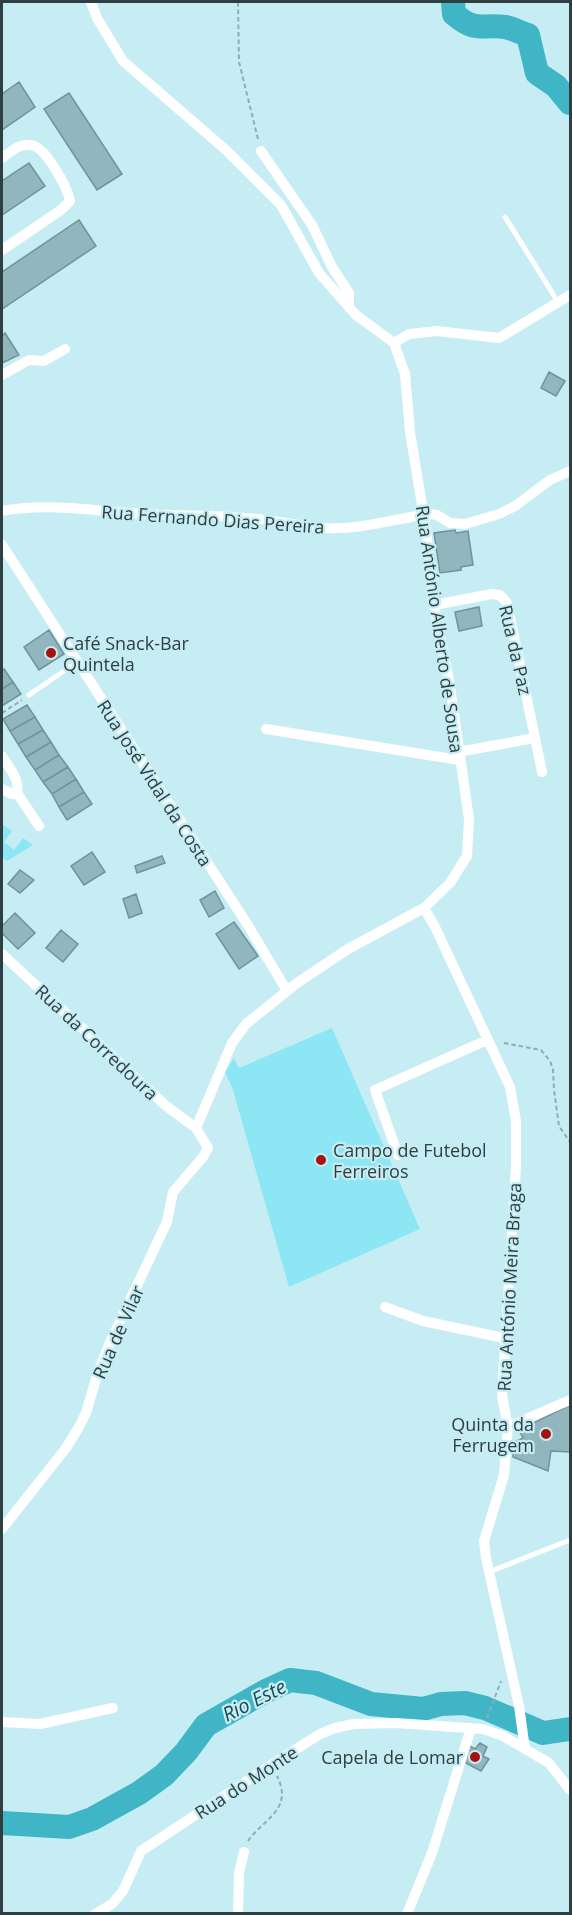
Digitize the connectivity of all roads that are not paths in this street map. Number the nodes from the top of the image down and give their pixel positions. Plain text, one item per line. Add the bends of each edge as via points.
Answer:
1 (91, 2) edge
2 (261, 151) road end
3 (2, 158) edge
4 (505, 217) dead end
5 (2, 250) edge
6 (570, 295) edge
7 (558, 303) junction
8 (349, 308) junction
9 (394, 343) junction
10 (65, 349) dead end
11 (2, 375) edge
12 (570, 471) edge
13 (2, 511) edge
14 (424, 515) junction
15 (2, 545) edge
16 (434, 605) junction
17 (78, 662) junction
18 (28, 696) road end
19 (266, 729) dead end
20 (535, 738) junction
21 (2, 756) edge
22 (459, 756) junction
23 (542, 772) dead end
24 (2, 789) edge
25 (17, 793) junction
26 (39, 826) dead end
27 (427, 905) junction
28 (2, 954) edge
29 (287, 991) junction
30 (487, 1040) junction
31 (196, 1128) junction
32 (398, 1155) dead end
33 (385, 1307) dead end
34 (504, 1338) junction
35 (570, 1400) edge
36 (508, 1427) junction
37 (2, 1529) edge
38 (570, 1539) edge
39 (489, 1572) junction
40 (113, 1708) dead end
41 (2, 1722) edge
42 (471, 1728) junction
43 (524, 1745) junction
44 (570, 1790) edge
45 (244, 1852) road end
46 (95, 1914) edge
47 (238, 1914) edge
48 (407, 1914) edge

1 - 8 street via 123,61 226,150 280,205 319,273
2 - 8 street via 312,225 349,293
3 - 5 street via 19,146 30,144 42,149 70,201
4 - 7 lane
6 - 7 street
7 - 9 street via 499,338 437,331 409,334
8 - 9 street
9 - 14 street, Rua António Alberto de Sousa via 405,374
10 - 11 street via 44,361 30,360
12 - 14 street via 549,480 499,514 465,524
13 - 14 street, Rua Fernando Dias Pereira via 56,507 230,516 327,528 358,527
14 - 16 street, Rua António Alberto de Sousa
15 - 17 street, Rua José Vidal da Costa
16 - 20 street, Rua da Paz via 492,594 504,598
16 - 22 street, Rua António Alberto de Sousa
17 - 18 lane
17 - 29 street, Rua José Vidal da Costa
19 - 22 street
20 - 22 street
20 - 23 street, Rua da Paz
21 - 25 street via 16,778
22 - 27 street, Rua António Alberto de Sousa via 469,819 467,856 450,883
24 - 25 street
25 - 26 street
27 - 29 street via 348,949
27 - 30 street, Rua António Meira Braga
28 - 31 street, Rua da Corredoura
29 - 31 street via 246,1024 232,1043
30 - 32 street via 375,1090
30 - 34 street, Rua António Meira Braga via 510,1087 516,1121
31 - 37 street, Rua de Vilar via 208,1148 173,1192 167,1222 111,1340 83,1420 66,1448
33 - 34 street via 423,1321
34 - 36 street, Rua António Meira Braga via 501,1396
35 - 36 street
36 - 39 street, Rua António Meira Braga via 504,1475 484,1540
38 - 39 lane
39 - 43 street, Rua António Meira Braga
40 - 41 street via 40,1724
42 - 43 street, Rua do Monte
42 - 46 street, Rua do Monte via 354,1724 320,1734 141,1851 123,1891 112,1904
42 - 48 street via 432,1853
43 - 44 street, Rua do Monte via 549,1763
45 - 47 street

